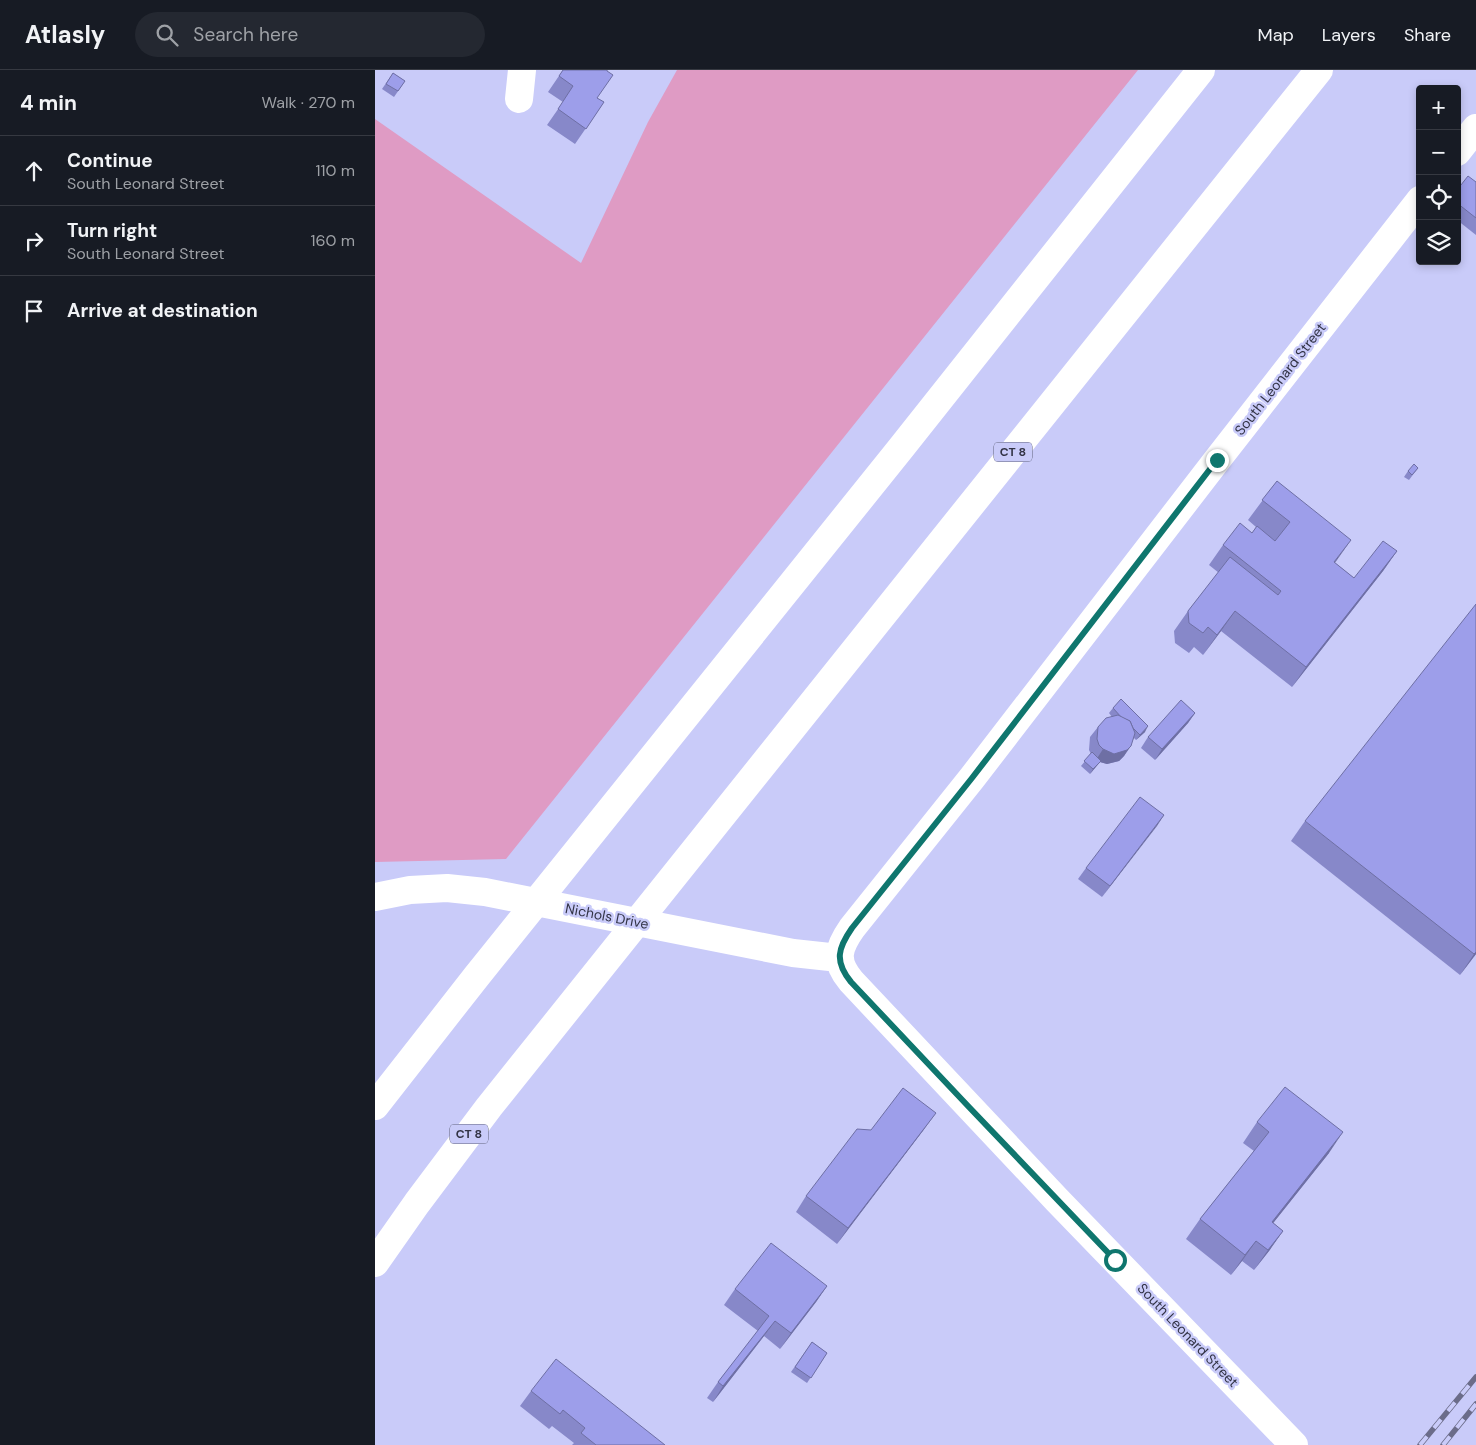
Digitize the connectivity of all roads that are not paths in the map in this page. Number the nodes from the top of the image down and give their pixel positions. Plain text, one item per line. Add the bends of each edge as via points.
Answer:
1 (522, 70) edge
2 (1201, 70) edge
3 (1319, 70) edge
4 (519, 99) dead end
5 (1476, 128) edge
6 (1461, 147) edge
7 (1416, 205) edge
8 (375, 897) edge
9 (839, 958) junction
10 (375, 1106) edge
11 (375, 1263) edge
12 (1294, 1445) edge

1 - 4 main road
2 - 10 main road
3 - 11 main road, CT 8 via 568,1008 417,1203
5 - 6 main road
7 - 9 main road, South Leonard Street via 978,771 852,928 843,942
8 - 9 main road, Nichols Drive via 410,890 447,888 485,892 793,954
9 - 12 main road, South Leonard Street via 845,975 895,1029

